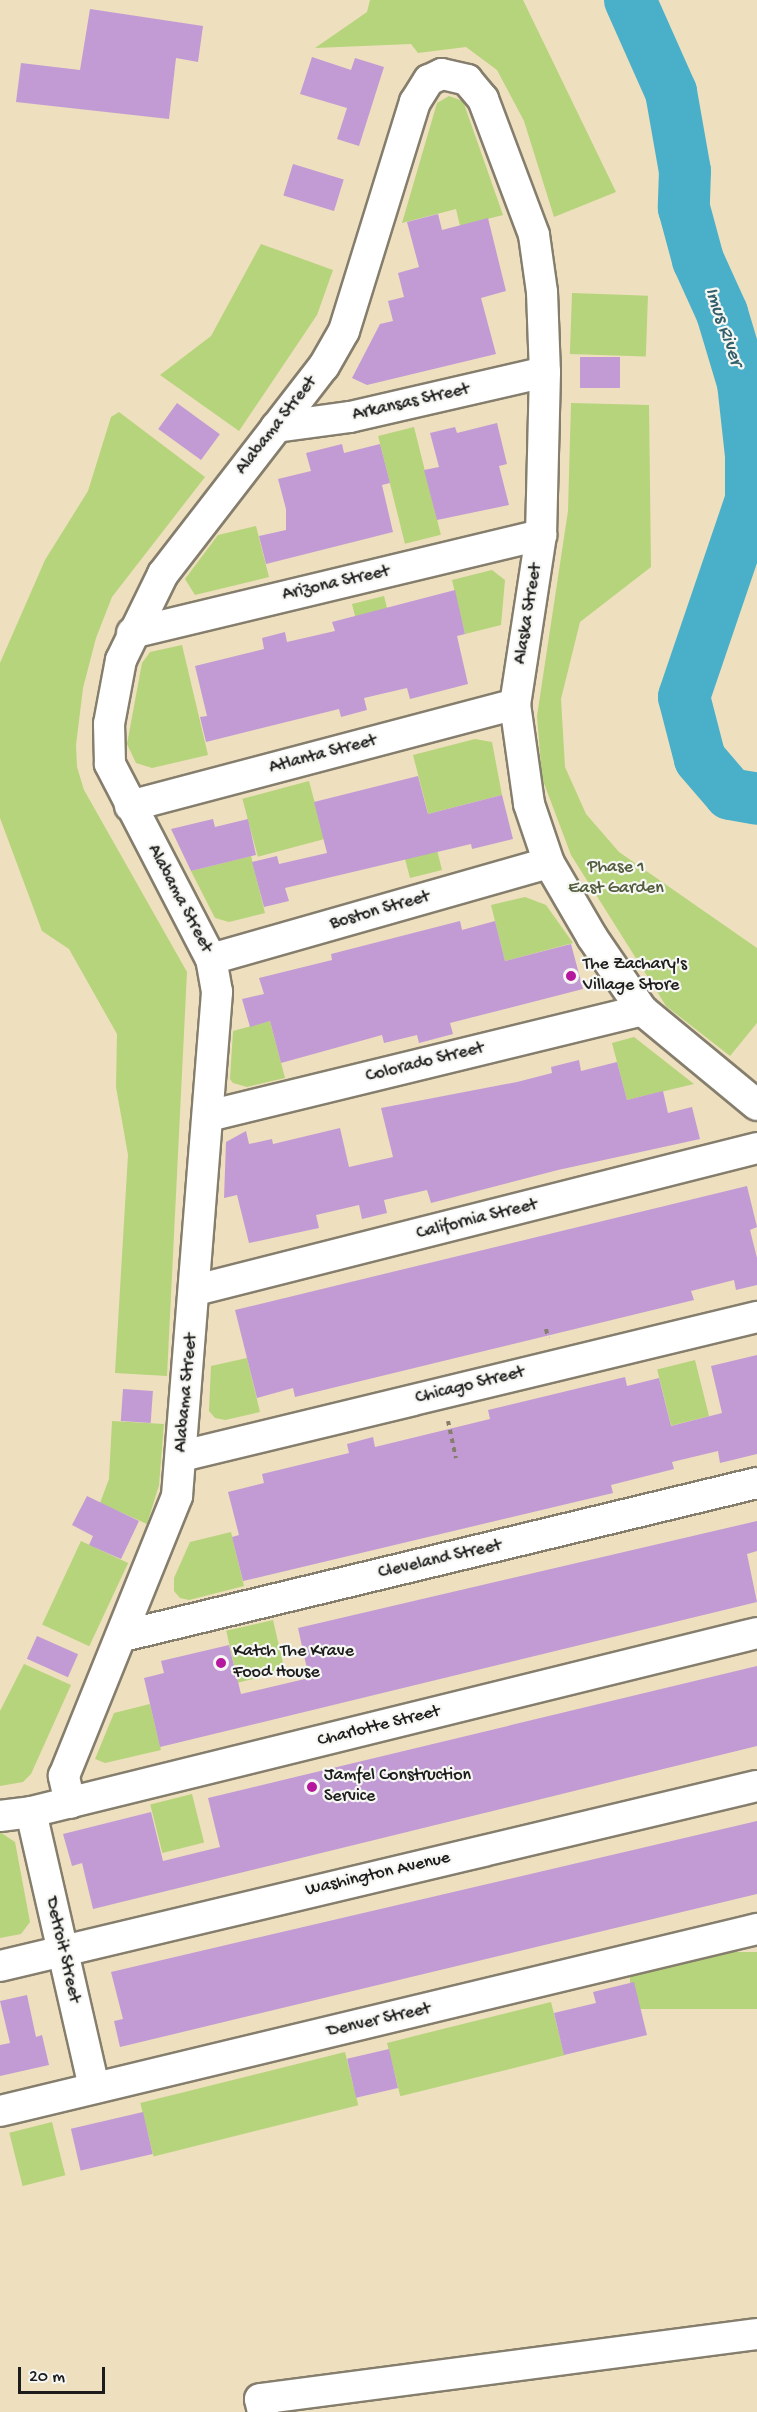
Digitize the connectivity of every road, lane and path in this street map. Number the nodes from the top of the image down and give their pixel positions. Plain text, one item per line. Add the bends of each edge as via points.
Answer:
1 (442, 74) joint
2 (545, 372) junction
3 (276, 427) junction
4 (541, 535) junction
5 (132, 633) junction
6 (515, 704) junction
7 (130, 806) junction
8 (549, 863) junction
9 (211, 959) junction
10 (642, 1010) junction
11 (757, 1105) edge
12 (208, 1116) junction
13 (757, 1148) edge
14 (196, 1290) junction
15 (757, 1317) edge
16 (445, 1411) dead end
17 (182, 1456) junction
18 (456, 1458) dead end
19 (757, 1483) edge
20 (757, 1633) edge
21 (123, 1636) junction
22 (757, 1786) edge
23 (70, 1803) junction
24 (31, 1812) junction
25 (0, 1816) edge
26 (757, 1929) edge
27 (63, 1951) junction
28 (0, 1966) edge
29 (94, 2088) junction
30 (0, 2111) edge
31 (757, 2334) edge
32 (263, 2412) edge

1 - 2 street, Alaska Street via 467,80 478,89 516,179 534,235 545,326
1 - 3 street, Alabama Street via 429,80 415,102 344,331 324,366
2 - 3 street, Arkansas Street via 350,417
2 - 4 street, Alaska Street
3 - 5 street, Alabama Street via 163,574
4 - 5 street, Arizona Street
4 - 6 street, Alaska Street
5 - 7 street, Alabama Street via 114,694 109,748 116,781
6 - 7 street, Atlanta Street
6 - 8 street, Alaska Street via 524,783
7 - 9 street, Alabama Street
8 - 9 street, Boston Street
8 - 10 street, Alaska Street via 592,937
9 - 12 street, Alabama Street via 218,992
10 - 11 street, Alaska Street
10 - 12 street, Colorado Street
12 - 14 street, Alabama Street
13 - 14 street, California Street
14 - 17 street, Alabama Street
15 - 17 street, Chicago Street
16 - 18 path
17 - 21 street, Alabama Street via 169,1523
19 - 21 street, Cleveland Street
20 - 23 street, Charlotte Street
21 - 23 street, Alabama Street via 64,1776
22 - 27 street, Washington Avenue
23 - 24 street, Charlotte Street
24 - 25 street, Charlotte Street
24 - 27 street, Detroit Street
26 - 29 street, Denver Street
27 - 28 street, Washington Avenue
27 - 29 street, Detroit Street
29 - 30 street, Denver Street
31 - 32 street via 260,2399

